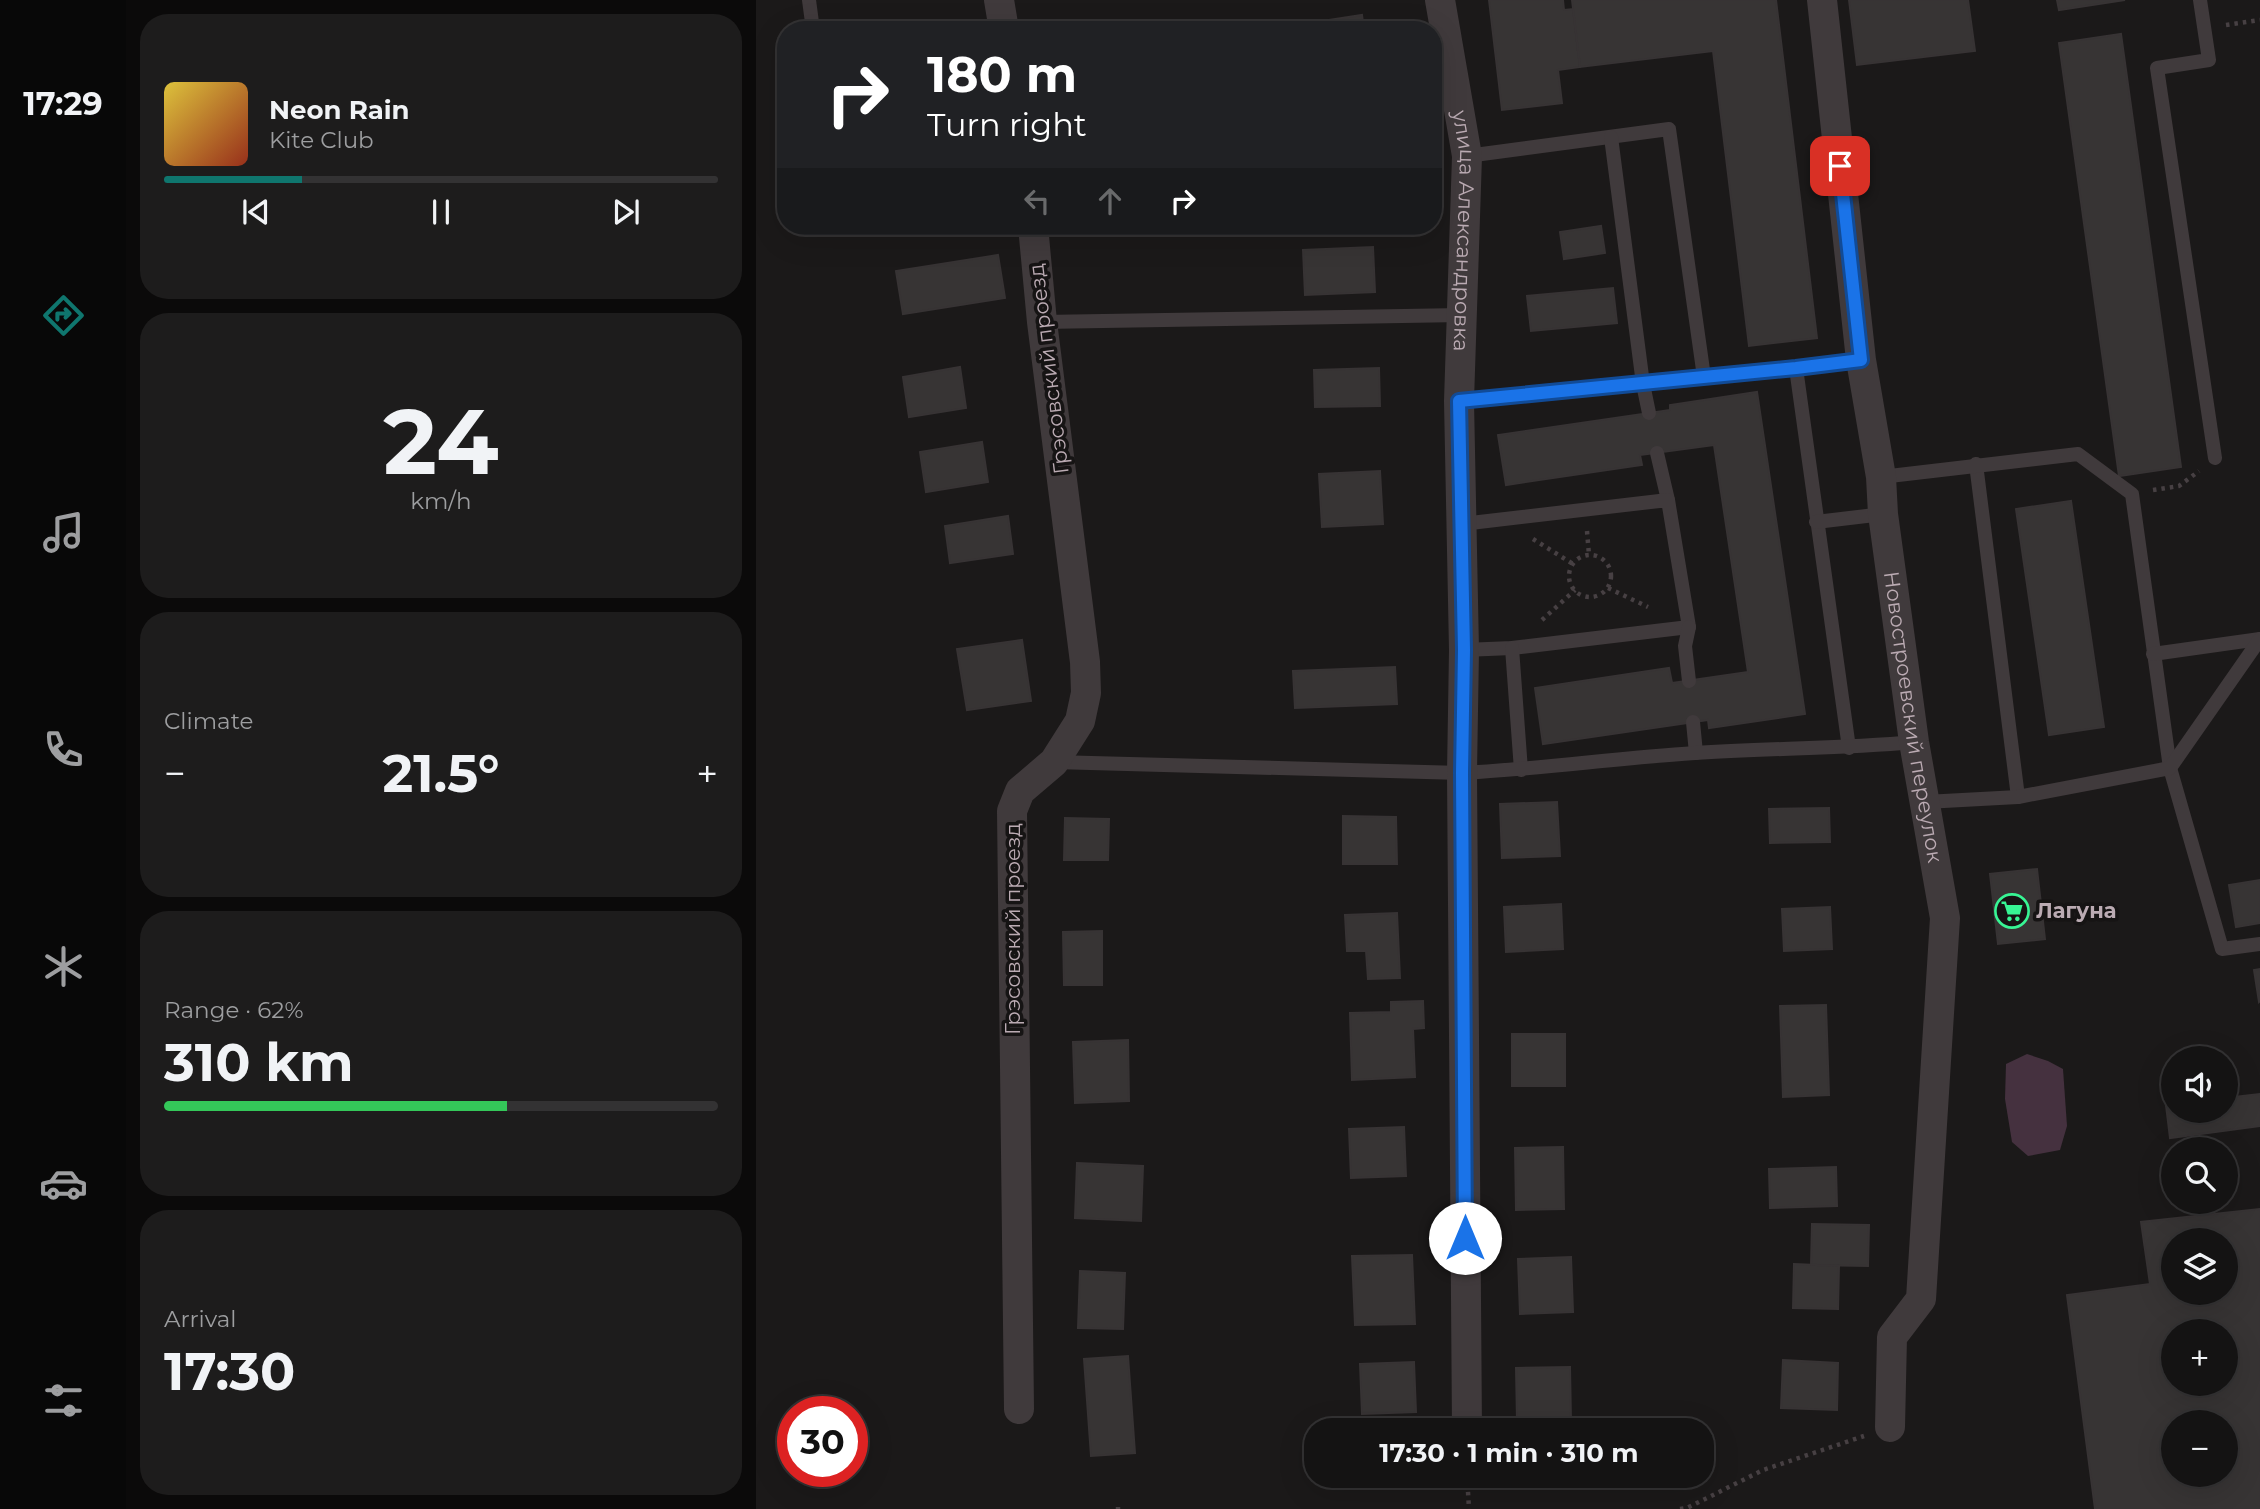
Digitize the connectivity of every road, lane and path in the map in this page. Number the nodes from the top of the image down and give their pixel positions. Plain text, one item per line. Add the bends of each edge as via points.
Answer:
1 (809, 0) edge
2 (999, 0) edge
3 (1440, 0) edge
4 (1822, 0) edge
5 (2200, 0) edge
6 (2260, 20) edge
7 (812, 21) edge
8 (1002, 21) edge
9 (2204, 28) junction
10 (1611, 137) junction
11 (1467, 156) junction
12 (1034, 235) edge
13 (1462, 315) junction
14 (1042, 322) junction
15 (1861, 360) junction
16 (1796, 368) junction
17 (1704, 377) junction
18 (1643, 384) junction
19 (1459, 401) junction
20 (1649, 413) dead end
21 (1657, 453) dead end
22 (2215, 458) joint
23 (1976, 464) junction
24 (1881, 477) junction
25 (2132, 494) junction
26 (1668, 500) junction
27 (1882, 514) junction
28 (1503, 519) junction
29 (1816, 522) junction
30 (1462, 524) junction
31 (1573, 564) junction
32 (1689, 627) junction
33 (2260, 639) edge
34 (1512, 648) junction
35 (1464, 650) junction
36 (2153, 654) junction
37 (1689, 681) dead end
38 (1693, 722) dead end
39 (1914, 742) junction
40 (1849, 748) junction
41 (1696, 753) junction
42 (1054, 762) junction
43 (2170, 768) junction
44 (1521, 770) junction
45 (1462, 773) junction
46 (2018, 797) junction
47 (1925, 802) junction
48 (2260, 944) edge
49 (1019, 1409) dead end
50 (1467, 1418) edge
51 (1890, 1427) joint
52 (1468, 1488) edge
53 (1469, 1509) edge
54 (1680, 1509) edge

1 - 7 lane
2 - 8 street
3 - 11 street, улица Александровка
4 - 15 street, Новостроевский переулок
5 - 9 lane
6 - 9 path
9 - 22 lane via 2209,60 2157,68
10 - 11 lane
10 - 17 lane via 1669,129
10 - 18 lane
11 - 13 street, улица Александровка
12 - 14 street, Грэсовский проезд
13 - 14 lane
13 - 19 street, улица Александровка
14 - 42 street, Грэсовский проезд via 1086,662 1080,721
15 - 16 lane
15 - 24 street, Новостроевский переулок
16 - 17 lane
16 - 29 lane
17 - 18 lane
18 - 19 lane
18 - 20 lane
19 - 30 street, улица Александровка
21 - 26 lane
22 - 25 path via 2179,486
23 - 24 lane
23 - 25 lane via 2078,454
23 - 46 lane
24 - 27 street, Новостроевский переулок
25 - 36 lane
26 - 28 lane
26 - 32 lane
27 - 29 lane
27 - 39 street, Новостроевский переулок
28 - 30 lane
28 - 31 path
29 - 40 lane
30 - 35 street, улица Александровка
31 - 31 path via 1570,582 1582,596 1601,594 1608,588 1611,570 1606,562 1589,555
32 - 34 lane
32 - 37 lane via 1685,646
33 - 36 lane
33 - 43 lane
34 - 35 lane
34 - 44 lane
35 - 45 street, улица Александровка
36 - 43 lane
38 - 41 lane
39 - 40 lane
39 - 47 street, Новостроевский переулок
40 - 41 lane
41 - 44 lane
42 - 45 lane
42 - 49 street, Грэсовский проезд via 1020,791 1012,811
43 - 46 lane
43 - 48 lane via 2222,949
44 - 45 lane
45 - 50 street, улица Александровка
46 - 47 lane
47 - 51 street, Новостроевский переулок via 1945,918 1921,1299 1892,1337
51 - 54 path via 1763,1470
52 - 53 path

